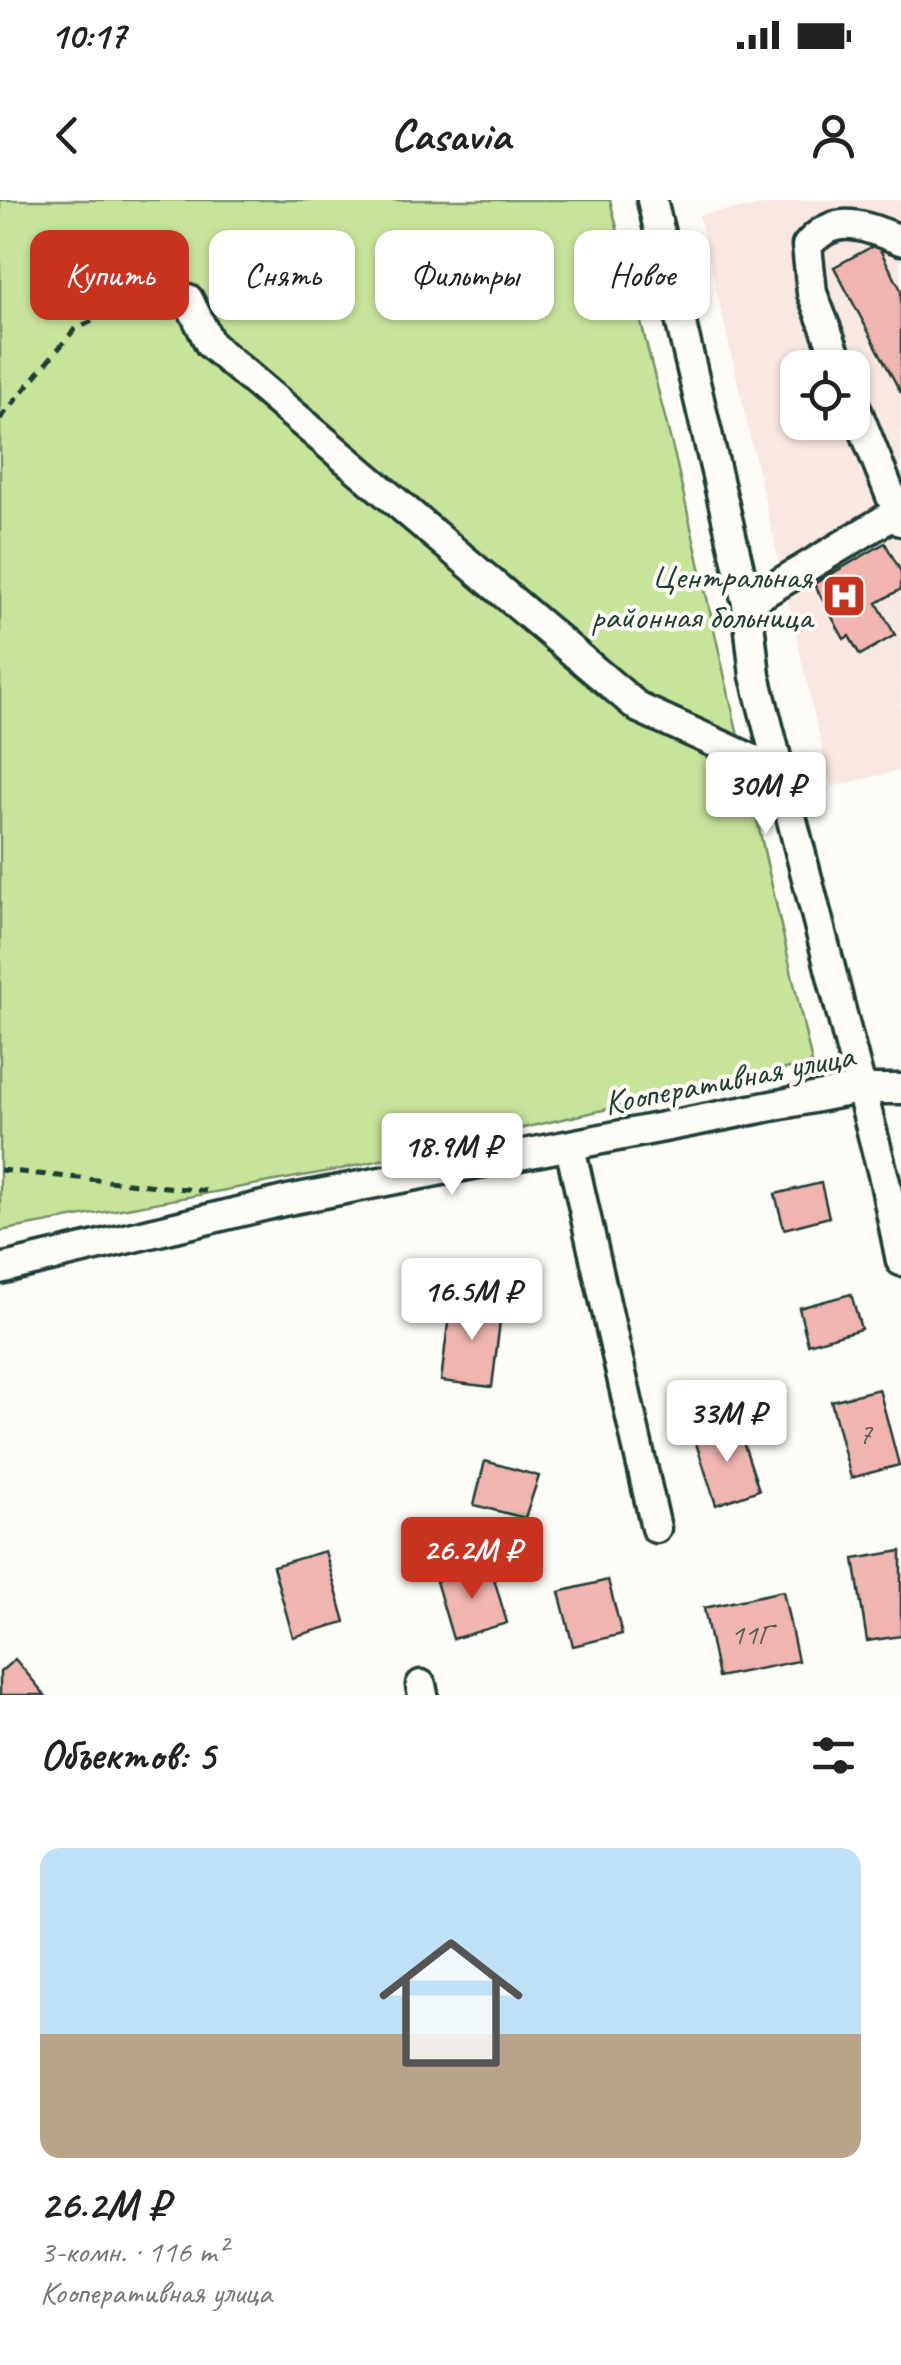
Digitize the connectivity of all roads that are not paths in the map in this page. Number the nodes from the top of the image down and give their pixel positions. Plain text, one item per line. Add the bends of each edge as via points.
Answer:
1 (652, 200) edge
2 (901, 240) edge
3 (189, 301) edge
4 (833, 350) edge
5 (868, 440) edge
6 (898, 518) edge
7 (747, 603) junction
8 (778, 771) junction
9 (901, 1088) edge
10 (859, 1089) junction
11 (570, 1147) junction
12 (901, 1260) edge
13 (0, 1269) edge
14 (656, 1528) dead end

1 - 7 street
2 - 4 street via 834,225 807,246 812,293
3 - 8 street via 210,344 638,708
5 - 6 street
6 - 7 street
7 - 8 street via 755,676
8 - 10 street
9 - 10 street, Кооперативная улица
10 - 11 street, Кооперативная улица
10 - 12 street
11 - 13 street, Кооперативная улица via 288,1200
11 - 14 street, Кооперативная улица

